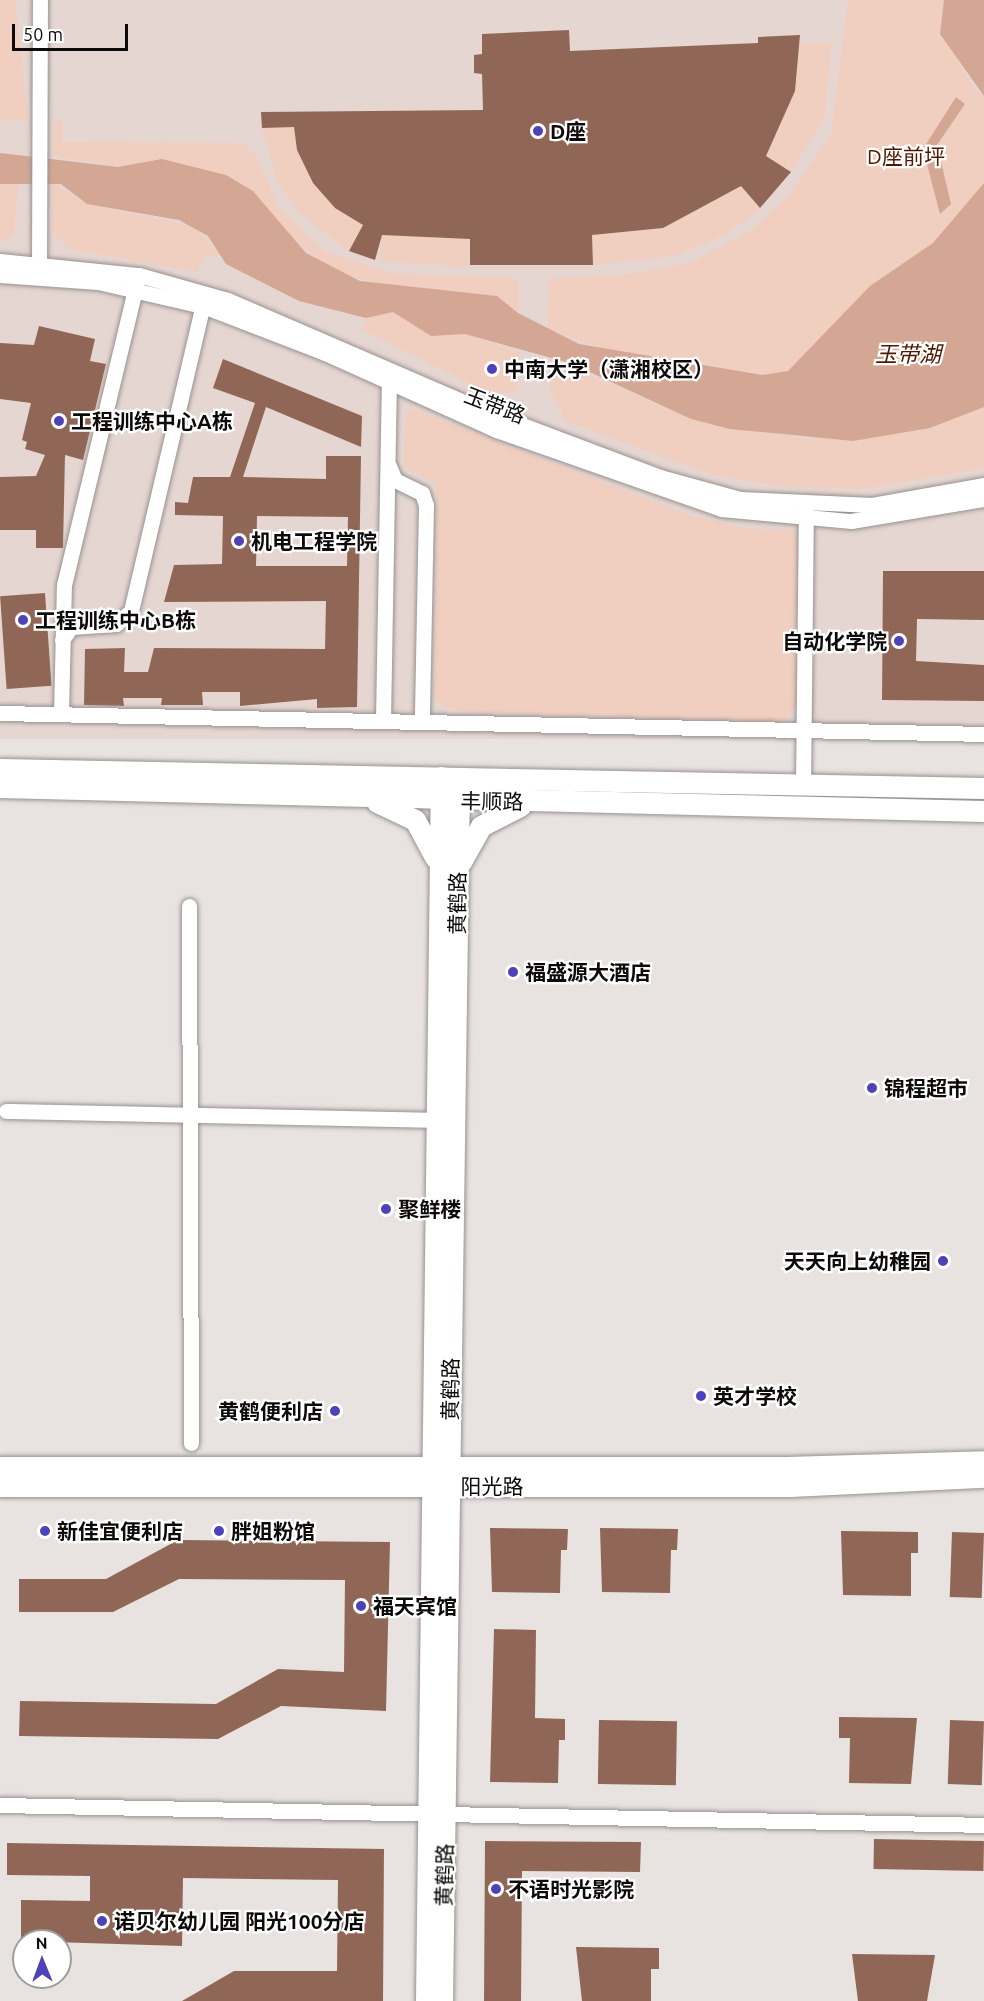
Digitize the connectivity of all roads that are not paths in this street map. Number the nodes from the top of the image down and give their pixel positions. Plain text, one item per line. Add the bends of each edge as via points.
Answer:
1 (34, 0) edge
2 (40, 0) edge
3 (35, 145) junction
4 (0, 261) edge
5 (34, 269) junction
6 (0, 274) edge
7 (137, 282) junction
8 (204, 299) junction
9 (390, 384) junction
10 (388, 460) junction
11 (984, 485) edge
12 (408, 486) junction
13 (984, 499) edge
14 (387, 503) junction
15 (806, 513) junction
16 (63, 600) junction
17 (84, 625) junction
18 (62, 640) junction
19 (0, 713) edge
20 (62, 714) junction
21 (382, 720) junction
22 (422, 720) junction
23 (803, 731) junction
24 (984, 734) edge
25 (0, 769) edge
26 (450, 778) junction
27 (0, 787) edge
28 (803, 787) junction
29 (984, 788) edge
30 (350, 796) junction
31 (450, 800) junction
32 (544, 802) junction
33 (984, 811) edge
34 (449, 891) junction
35 (189, 906) dead end
36 (6, 1111) dead end
37 (190, 1113) junction
38 (446, 1120) junction
39 (191, 1443) dead end
40 (984, 1461) edge
41 (0, 1467) edge
42 (441, 1477) junction
43 (984, 1477) edge
44 (0, 1486) edge
45 (0, 1805) edge
46 (436, 1818) junction
47 (984, 1825) edge
48 (426, 2001) edge
49 (442, 2001) edge

1 - 3 street
2 - 3 street
3 - 5 street
4 - 5 street
5 - 6 street, 玉带路
5 - 7 street, 玉带路
7 - 8 street, 玉带路
7 - 16 street
8 - 9 street, 玉带路
8 - 15 street via 292,324 480,409 660,477
8 - 17 street via 131,611 116,624
9 - 10 street
9 - 15 street, 玉带路 via 668,493 721,509
10 - 12 street via 396,480
10 - 14 street
11 - 15 street
12 - 14 street via 391,490
12 - 22 street via 422,493 426,505
13 - 15 street, 玉带路 via 903,516
14 - 21 street
15 - 23 street
16 - 17 street via 70,617
16 - 18 street
17 - 18 street via 67,630
18 - 20 street
19 - 20 street
20 - 21 street
21 - 22 street
22 - 23 street
23 - 24 street
23 - 28 street
25 - 26 main road
26 - 28 main road
26 - 31 main road, 黄鹤路
27 - 30 main road, 丰顺路
28 - 29 main road
30 - 31 main road, 丰顺路
30 - 34 main road via 387,804 426,831
31 - 32 main road, 丰顺路
31 - 34 main road, 黄鹤路
32 - 33 main road, 丰顺路
32 - 34 main road via 515,807 481,826
34 - 38 main road, 黄鹤路
35 - 37 street
36 - 37 street
37 - 38 street
37 - 39 street
38 - 42 main road, 黄鹤路
40 - 42 main road, 阳光路
41 - 42 main road, 阳光路
42 - 43 main road, 阳光路 via 790,1486
42 - 44 main road, 阳光路
42 - 46 main road, 黄鹤路
45 - 46 street via 337,1809
46 - 47 street
46 - 48 main road
46 - 49 main road, 黄鹤路

